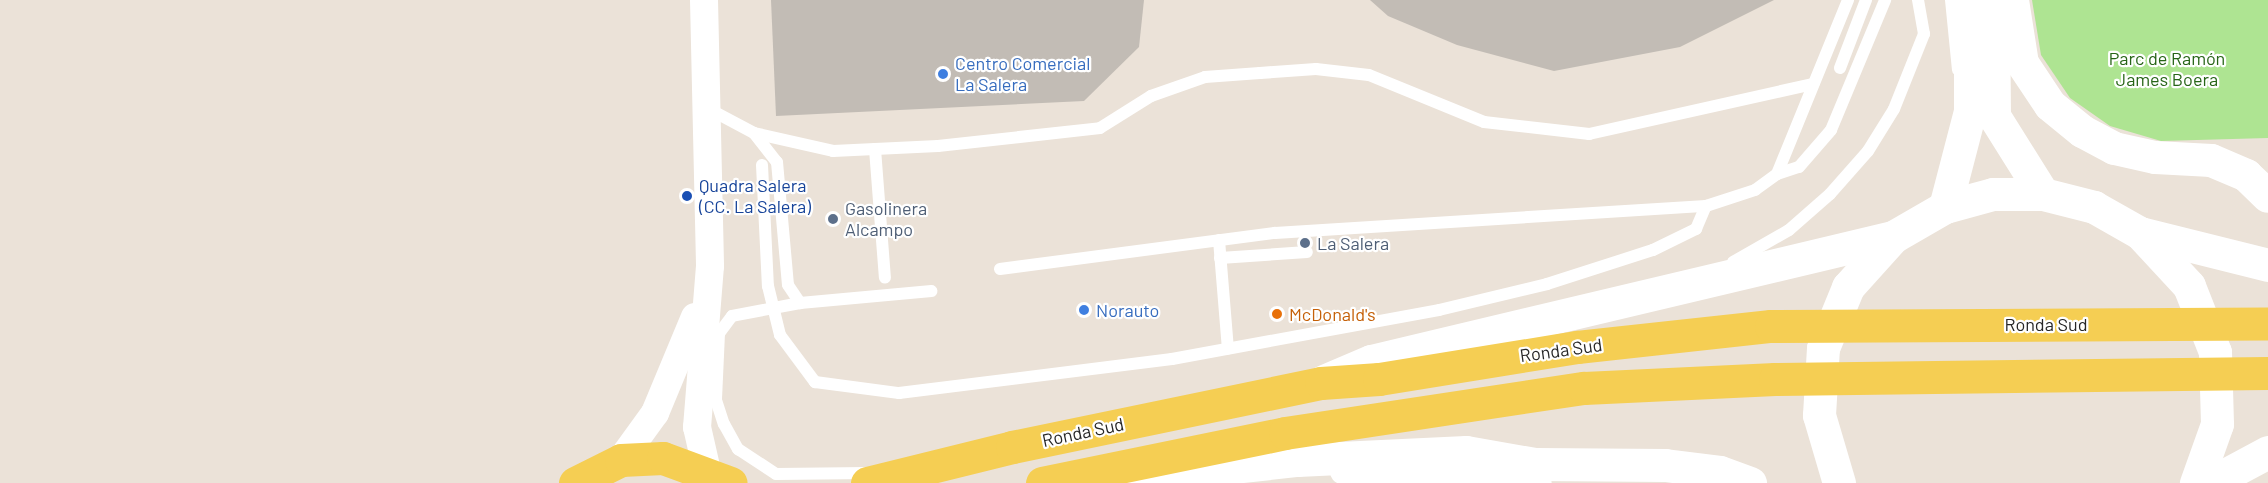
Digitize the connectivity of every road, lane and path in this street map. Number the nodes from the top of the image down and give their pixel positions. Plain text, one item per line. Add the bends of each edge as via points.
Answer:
1 (704, 0) edge
2 (1848, 0) edge
3 (1866, 0) edge
4 (1885, 0) edge
5 (1918, 0) edge
6 (1951, 0) edge
7 (1970, 0) edge
8 (1993, 0) edge
9 (2012, 0) edge
10 (1840, 68) dead end
11 (1813, 84) junction
12 (706, 108) junction
13 (1970, 111) junction
14 (754, 132) junction
15 (875, 149) junction
16 (762, 165) dead end
17 (1777, 174) junction
18 (2043, 194) junction
19 (2268, 196) edge
20 (1706, 206) junction
21 (1945, 207) junction
22 (2140, 233) junction
23 (1893, 237) junction
24 (1219, 240) junction
25 (1307, 252) dead end
26 (1220, 258) junction
27 (2268, 265) edge
28 (710, 266) junction
29 (1000, 269) dead end
30 (885, 278) dead end
31 (931, 291) dead end
32 (1649, 296) junction
33 (800, 303) junction
34 (772, 309) junction
35 (2266, 323) edge
36 (1228, 349) junction
37 (2264, 373) edge
38 (1321, 382) junction
39 (2268, 452) edge
40 (621, 460) junction
41 (1262, 467) junction
42 (917, 469) junction
43 (1109, 471) junction
44 (719, 477) edge
45 (575, 483) edge
46 (867, 483) edge
47 (1042, 483) edge
48 (1540, 483) edge
49 (1750, 483) edge
50 (1839, 483) edge
51 (2196, 483) edge
52 (2210, 483) edge

1 - 12 street
2 - 11 lane
3 - 10 lane
4 - 17 lane via 1831,130 1799,167
5 - 32 lane via 1924,34 1894,109 1868,151 1830,194 1789,230 1728,265
6 - 13 lane via 1953,52
7 - 13 main road
8 - 18 main road via 1994,116
9 - 19 main road via 2022,63 2050,105 2082,131 2114,148 2155,157 2211,159 2246,175
11 - 15 lane via 1590,134 1484,122 1369,75 1316,69 1272,72 1205,77 1151,96 1100,128
11 - 17 lane
12 - 14 lane
12 - 28 street
13 - 21 main road
14 - 15 lane via 833,151
14 - 33 lane via 777,162 788,285
15 - 30 lane
16 - 34 lane
17 - 20 lane via 1755,190
18 - 21 main road via 1993,194
18 - 22 main road via 2094,207
20 - 24 lane
20 - 36 lane via 1696,229 1600,268 1386,322
21 - 23 main road
22 - 27 main road
22 - 51 main road via 2189,286 2215,352 2217,424
23 - 32 main road
23 - 50 main road via 1848,287 1823,348 1818,415
24 - 26 lane
24 - 29 lane
25 - 26 lane
26 - 36 lane
28 - 40 street via 683,352 655,413
28 - 44 street via 697,427
31 - 33 lane
32 - 38 main road via 1371,361
33 - 34 lane
34 - 36 lane via 780,336 816,382 899,393
34 - 42 lane via 732,316 719,333 716,400 738,449 776,474 822,477
35 - 38 main road, Ronda Sud via 1771,326
37 - 43 main road via 1775,379 1584,388 1285,433
38 - 42 main road, Ronda Sud
39 - 52 main road
40 - 44 main road via 663,458
40 - 45 main road
41 - 43 main road via 1179,473
41 - 48 street
41 - 49 main road via 1297,460 1466,452 1534,465 1665,465 1720,472
42 - 46 main road, Ronda Sud
43 - 47 main road

